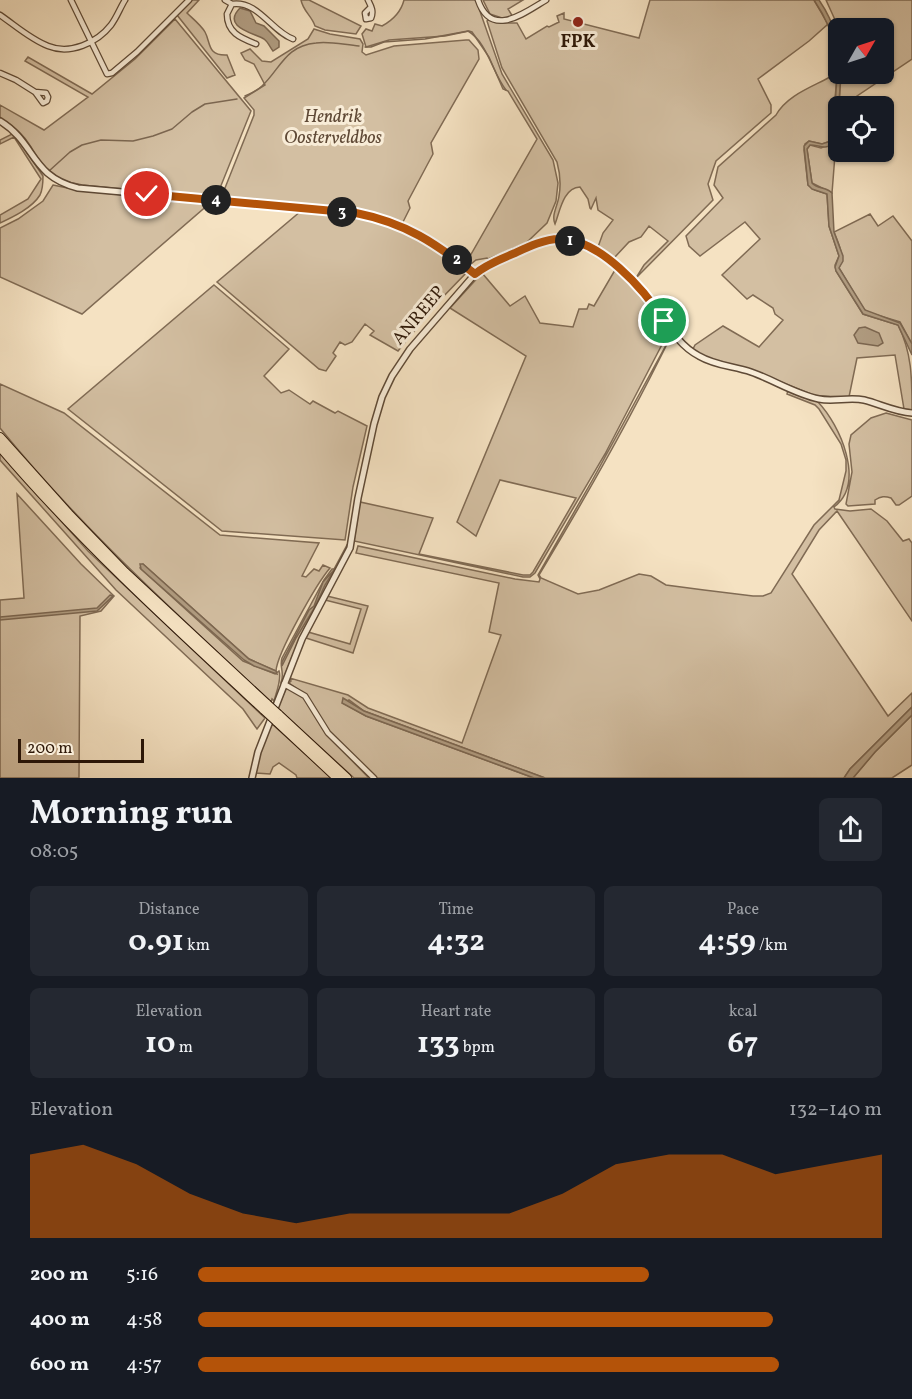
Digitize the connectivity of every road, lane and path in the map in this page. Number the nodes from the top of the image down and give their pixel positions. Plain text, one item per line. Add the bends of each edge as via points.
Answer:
1 (71, 0) edge
2 (125, 0) edge
3 (189, 0) edge
4 (225, 0) edge
5 (368, 0) edge
6 (478, 0) edge
7 (546, 0) edge
8 (232, 4) junction
9 (371, 7) dead end
10 (0, 15) edge
11 (289, 40) dead end
12 (90, 42) junction
13 (256, 44) dead end
14 (0, 73) edge
15 (35, 92) dead end
16 (0, 121) edge
17 (475, 274) junction
18 (912, 414) edge
19 (0, 437) edge
20 (0, 447) edge
21 (284, 684) junction
22 (266, 707) junction
23 (277, 718) junction
24 (252, 778) edge
25 (337, 778) edge
26 (347, 778) edge
27 (374, 778) edge

1 - 12 street
2 - 12 street via 109,27
3 - 12 street via 110,74 105,72
4 - 8 street
5 - 9 street
6 - 7 street via 487,16 509,21
8 - 11 street via 247,0 260,7
8 - 13 street via 227,14 230,28
10 - 12 street via 54,48 75,48
14 - 15 street
16 - 17 street via 18,135 46,173 67,185 373,216 419,234
17 - 18 street, ANREEP via 489,264 538,244 552,239 567,240 597,252 621,270 652,301 680,342 706,360 752,372 820,400 861,400
17 - 21 street, ANREEP via 410,349 389,382 374,424 350,548 307,627
19 - 22 highway via 125,572
20 - 22 highway via 112,568
21 - 24 street, ANREEP
21 - 27 street via 305,696 328,733
22 - 23 highway, bridge
23 - 25 highway
23 - 26 highway

